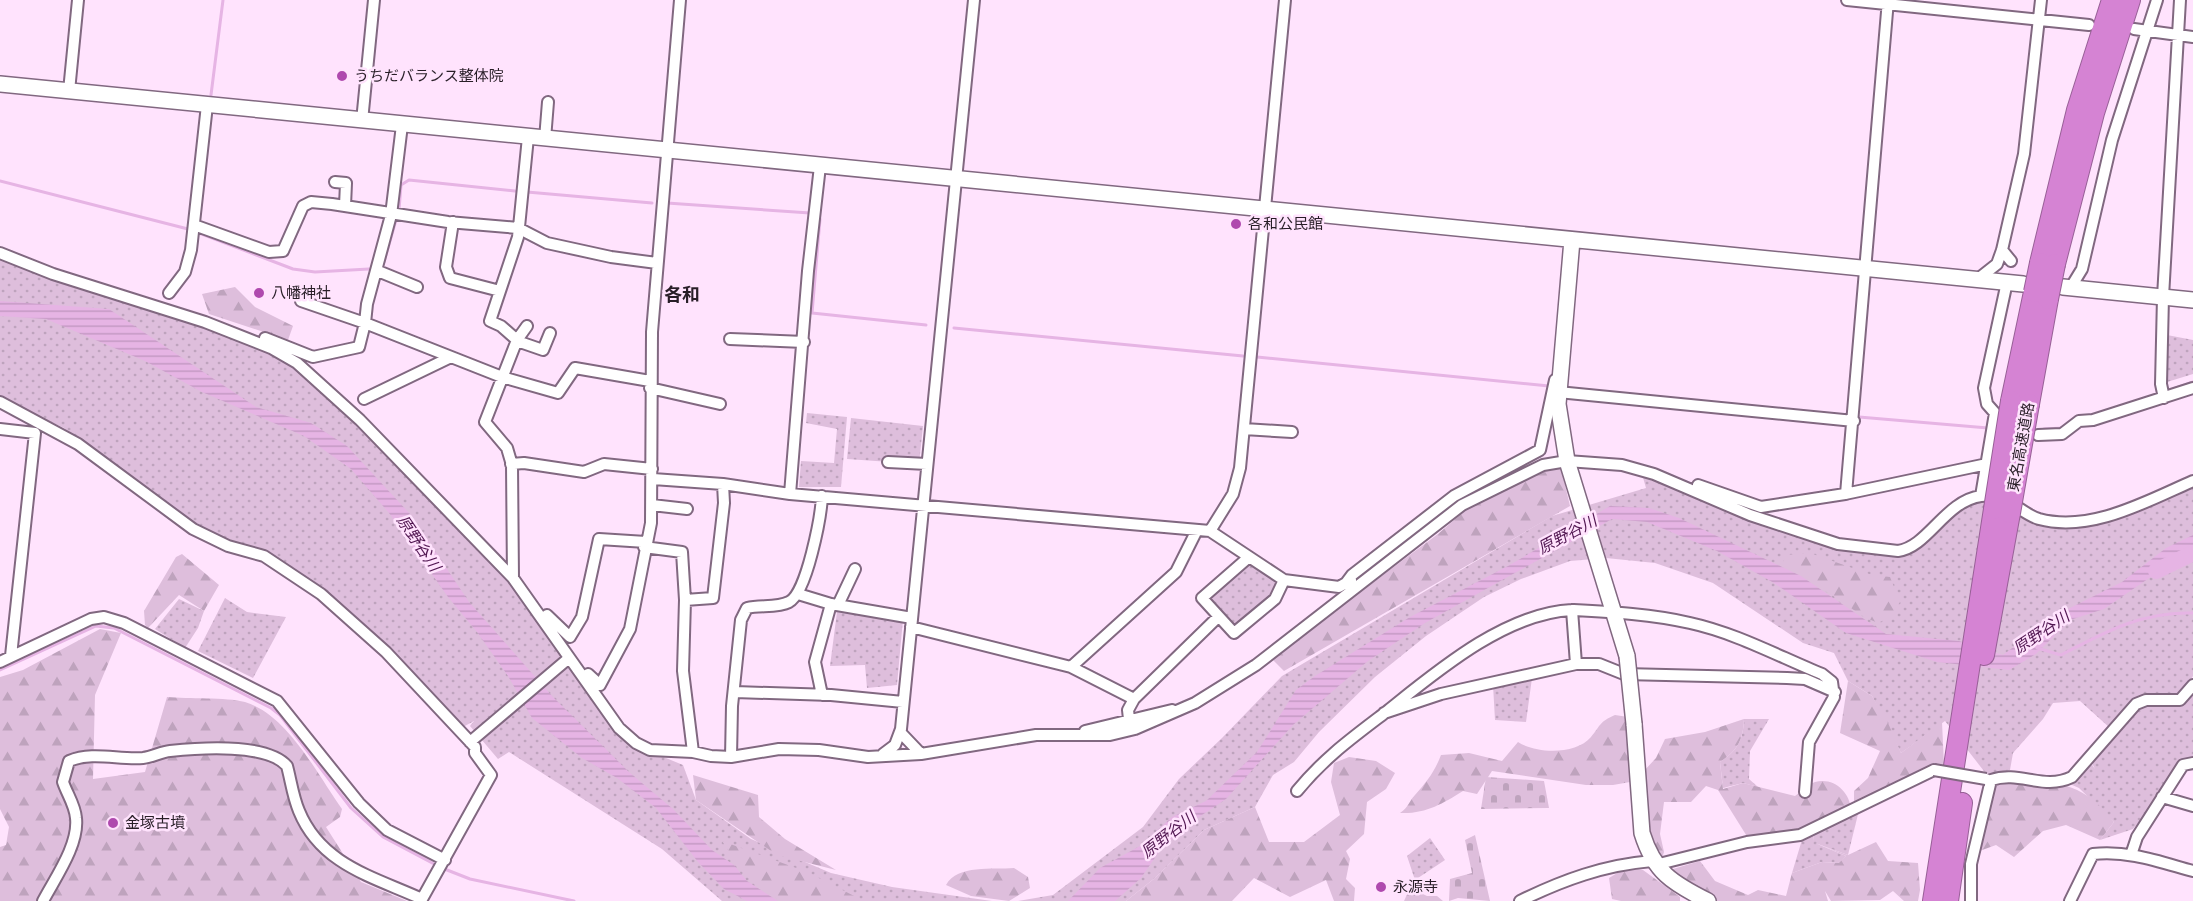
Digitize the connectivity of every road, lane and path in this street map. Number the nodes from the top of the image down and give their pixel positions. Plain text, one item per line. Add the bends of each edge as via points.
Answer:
1 (78, 0) edge
2 (374, 0) edge
3 (680, 0) edge
4 (974, 0) edge
5 (1285, 0) edge
6 (1847, 0) edge
7 (2042, 0) edge
8 (2112, 0) edge
9 (2130, 0) edge
10 (2157, 0) edge
11 (2180, 0) edge
12 (1888, 2) edge
13 (2040, 20) junction
14 (2089, 24) dead end
15 (2140, 30) junction
16 (2178, 36) junction
17 (2193, 37) edge
18 (0, 84) edge
19 (69, 91) junction
20 (548, 102) dead end
21 (207, 105) junction
22 (362, 121) junction
23 (402, 125) junction
24 (528, 137) junction
25 (545, 139) junction
26 (666, 151) junction
27 (820, 166) junction
28 (956, 179) junction
29 (335, 182) dead end
30 (345, 206) junction
31 (1265, 210) junction
32 (391, 215) junction
33 (453, 222) junction
34 (194, 225) junction
35 (519, 228) junction
36 (1572, 240) junction
37 (0, 250) edge
38 (2002, 250) junction
39 (2011, 261) dead end
40 (657, 263) junction
41 (2048, 263) junction
42 (1864, 268) junction
43 (378, 271) junction
44 (1978, 279) junction
45 (2007, 282) junction
46 (417, 287) dead end
47 (2048, 290) junction
48 (500, 291) junction
49 (169, 293) dead end
50 (2163, 297) junction
51 (2193, 300) edge
52 (301, 302) dead end
53 (365, 323) junction
54 (527, 326) dead end
55 (550, 333) dead end
56 (730, 339) dead end
57 (250, 340) junction
58 (517, 341) junction
59 (804, 342) junction
60 (451, 357) junction
61 (1559, 375) junction
62 (502, 377) junction
63 (650, 384) junction
64 (2193, 388) edge
65 (1558, 392) junction
66 (2164, 398) junction
67 (364, 399) dead end
68 (0, 402) edge
69 (720, 404) dead end
70 (1854, 421) junction
71 (0, 429) edge
72 (1244, 429) junction
73 (1292, 432) dead end
74 (2038, 435) dead end
75 (888, 462) dead end
76 (1568, 463) junction
77 (511, 464) junction
78 (927, 464) junction
79 (1987, 464) junction
80 (652, 474) junction
81 (1654, 474) junction
82 (2193, 482) edge
83 (723, 484) junction
84 (790, 494) junction
85 (1846, 494) junction
86 (822, 496) junction
87 (923, 505) junction
88 (652, 506) junction
89 (1995, 506) junction
90 (687, 509) dead end
91 (1434, 528) junction
92 (1197, 530) junction
93 (1210, 531) junction
94 (645, 545) junction
95 (1249, 557) junction
96 (855, 569) dead end
97 (513, 578) junction
98 (1284, 580) junction
99 (1346, 583) junction
100 (798, 594) junction
101 (685, 600) junction
102 (834, 604) junction
103 (535, 606) junction
104 (1611, 606) junction
105 (1572, 610) junction
106 (1218, 617) junction
107 (912, 622) junction
108 (11, 656) junction
109 (566, 661) junction
110 (0, 662) edge
111 (1576, 664) junction
112 (1071, 667) junction
113 (2193, 685) edge
114 (735, 692) junction
115 (1835, 692) junction
116 (822, 695) junction
117 (1134, 699) junction
118 (1970, 699) junction
119 (903, 702) junction
120 (1186, 707) junction
121 (1384, 713) junction
122 (1129, 719) junction
123 (900, 732) junction
124 (1070, 735) junction
125 (470, 742) junction
126 (693, 752) junction
127 (883, 754) junction
128 (921, 754) junction
129 (731, 757) junction
130 (2193, 763) edge
131 (1989, 780) junction
132 (1297, 790) dead end
133 (1804, 792) dead end
134 (2162, 797) junction
135 (2193, 806) edge
136 (2131, 855) junction
137 (445, 860) junction
138 (1654, 863) junction
139 (2193, 871) edge
140 (43, 901) edge
141 (1520, 901) edge
142 (1708, 901) edge
143 (1933, 901) edge
144 (1948, 901) edge
145 (1971, 901) edge
146 (2070, 901) edge

1 - 19 street
2 - 22 street
3 - 26 street
4 - 28 street
5 - 31 street
6 - 12 street
7 - 13 street
8 - 41 highway, 東名高速道路 via 2077,110
9 - 41 highway, 東名高速道路
10 - 15 street
11 - 16 street
12 - 13 street
12 - 42 street
13 - 14 street
13 - 38 street via 2024,154
15 - 16 street
15 - 47 street via 2082,269
16 - 17 street
16 - 50 street
18 - 19 street
19 - 21 street
20 - 25 street
21 - 22 street
21 - 34 street
22 - 23 street
23 - 24 street
23 - 32 street
24 - 25 street
24 - 35 street
25 - 26 street
26 - 27 street
26 - 40 street
27 - 28 street
27 - 59 street
28 - 31 street
28 - 78 street
29 - 30 street via 346,183
30 - 32 street
30 - 34 street via 311,202 303,206 283,251 276,252
31 - 36 street
31 - 72 street
32 - 33 street
32 - 43 street
33 - 35 street
33 - 48 street via 446,267 450,278
34 - 49 street via 185,272
35 - 40 street via 547,243
35 - 48 street
36 - 42 street
36 - 61 street
37 - 57 street via 53,274 145,301
38 - 39 street
38 - 44 street via 1997,264
40 - 63 street
41 - 47 highway, 東名高速道路, bridge
42 - 44 street
42 - 70 street
43 - 46 street
43 - 53 street
44 - 45 street
45 - 47 street
45 - 79 street via 1984,388 1995,413
47 - 50 street
47 - 89 highway, 東名高速道路, bridge
48 - 58 street via 490,321
50 - 51 street
50 - 66 street
52 - 53 street
53 - 57 street via 359,347 313,357 265,338
53 - 60 street
54 - 58 street
55 - 58 street via 543,350
56 - 59 street
57 - 97 street via 297,363 318,380
58 - 62 street
59 - 84 street
60 - 62 street
60 - 67 street
61 - 65 street
61 - 99 street via 1540,450 1454,496
62 - 63 street via 558,393 575,368
62 - 77 street via 485,422 507,448
63 - 69 street
63 - 80 street
64 - 66 street
65 - 70 street
65 - 76 street
66 - 74 street via 2079,422 2062,434
68 - 125 street via 78,444 193,529 228,546 264,556 321,594 386,652
70 - 85 street
71 - 108 street via 35,433
72 - 73 street
72 - 93 street via 1238,482
75 - 78 street
76 - 81 street via 1622,465
76 - 91 street via 1543,465 1505,483 1462,505
76 - 104 street
77 - 80 street via 584,472 604,464
77 - 97 street
78 - 87 street
79 - 85 street
79 - 89 street
80 - 83 street
80 - 88 street
81 - 85 street via 1682,479 1761,507
81 - 89 street via 1750,514 1838,544 1898,551 1908,550 1946,513
82 - 89 street via 2087,521 2039,519 2000,498
83 - 84 street
83 - 101 street via 713,598
84 - 86 street
86 - 87 street
86 - 100 street via 815,538
87 - 92 street
87 - 107 street
88 - 90 street
88 - 94 street
89 - 118 highway, 東名高速道路
91 - 99 street via 1401,545
91 - 120 street via 1256,666
92 - 93 street
92 - 112 street via 1176,572
93 - 95 street
94 - 101 street via 682,552
94 - 103 street via 599,540 582,617 570,638
94 - 109 street via 630,630 600,685 574,657
95 - 98 street
95 - 106 street via 1202,598
96 - 102 street
97 - 103 street
98 - 99 street via 1339,586
98 - 106 street via 1275,599 1234,633
100 - 102 street
100 - 114 street via 789,603 747,608 741,620
101 - 126 street via 683,670
102 - 107 street
102 - 116 street via 815,662
103 - 109 street
104 - 105 street
104 - 115 street via 1720,632 1822,675 1832,682
104 - 138 street, bridge via 1627,656 1642,833
105 - 111 street
105 - 121 street via 1530,619 1472,648
106 - 117 street
107 - 112 street
107 - 119 street
108 - 110 street
108 - 137 street via 92,619 104,617 124,623 277,701 366,810 387,830
109 - 125 street
109 - 126 street via 636,742 650,750
111 - 115 street via 1599,664 1624,674 1796,678
111 - 121 street via 1441,694
112 - 117 street
113 - 131 street via 2180,700 2146,700 2136,704 2072,777 2051,784 2007,776
114 - 116 street
114 - 129 street
115 - 133 street via 1809,742
116 - 119 street
117 - 122 street via 1128,710
118 - 143 highway, 東名高速道路
118 - 144 highway, 東名高速道路
119 - 123 street
120 - 122 street
120 - 124 street via 1135,729 1110,735
121 - 132 street via 1321,762
122 - 124 street
123 - 127 street via 895,745
123 - 128 street
124 - 128 street via 1036,735
125 - 137 street via 491,775
126 - 129 street
127 - 128 street
127 - 129 street via 868,757 778,749
130 - 134 street via 2183,765
131 - 138 street, bridge via 1934,770 1800,835 1747,842
131 - 145 street via 1971,864
134 - 135 street
134 - 136 street via 2137,837
136 - 139 street
136 - 146 street via 2093,855
137 - 140 street via 422,899 343,865 313,836 298,811 287,766 270,756 236,749 168,752 144,758 82,755 69,760 63,782 77,820 73,841
138 - 141 street via 1620,864 1568,878
138 - 142 street via 1674,882

